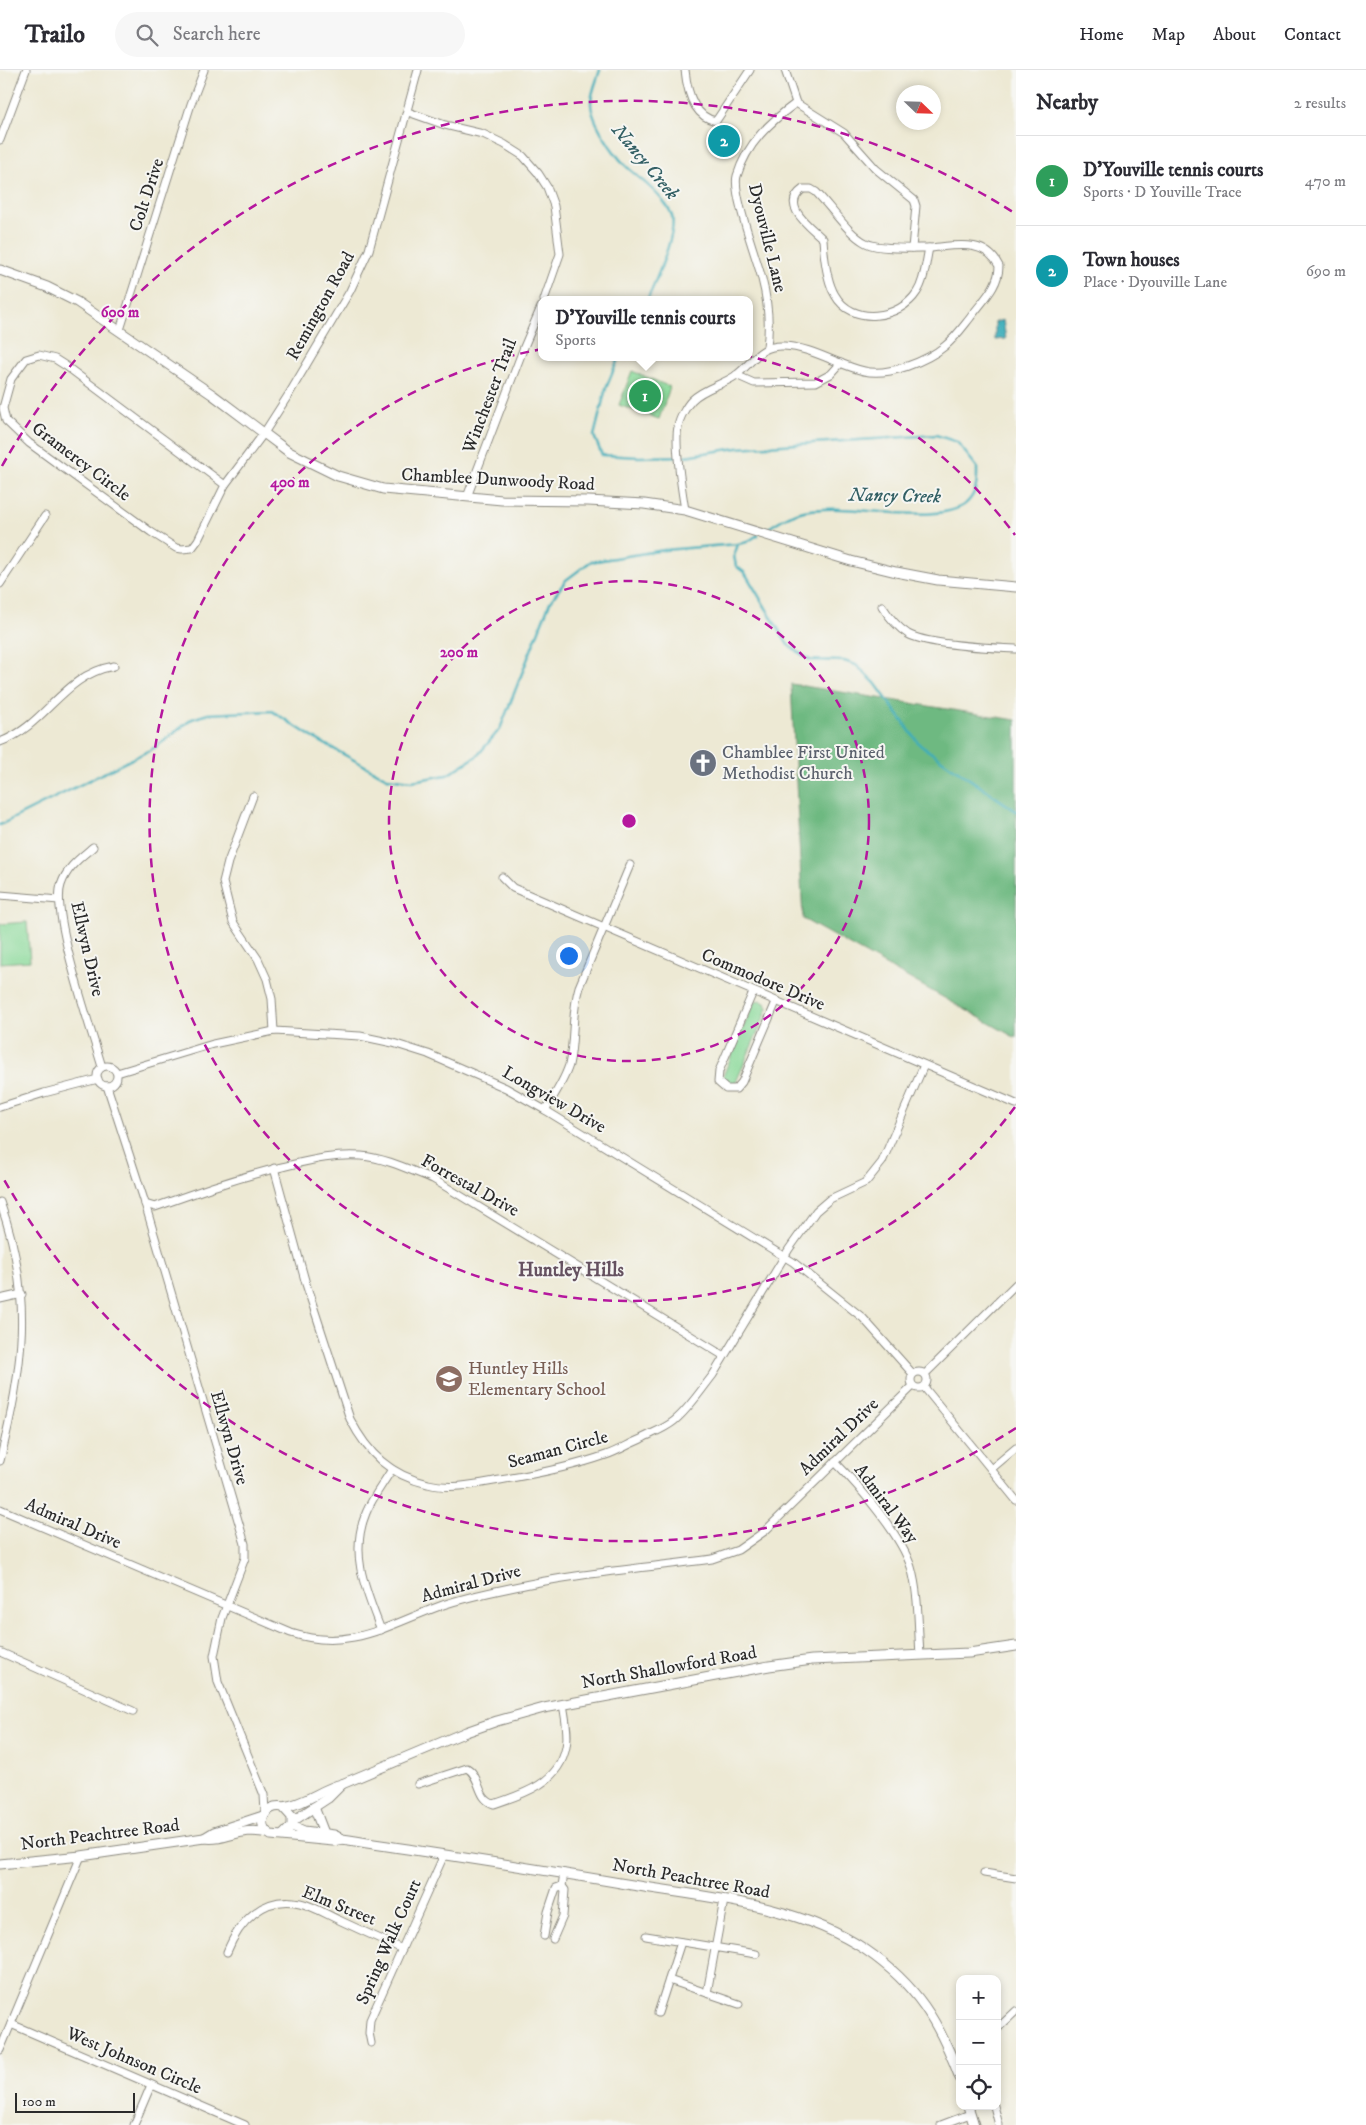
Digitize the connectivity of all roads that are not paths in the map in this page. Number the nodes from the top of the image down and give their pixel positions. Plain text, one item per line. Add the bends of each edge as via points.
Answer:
1 (26, 70) edge
2 (204, 70) edge
3 (418, 70) edge
4 (685, 70) edge
5 (749, 70) edge
6 (785, 70) edge
7 (796, 103) junction
8 (408, 112) junction
9 (0, 140) edge
10 (912, 248) junction
11 (929, 248) junction
12 (0, 270) edge
13 (545, 296) edge
14 (538, 314) edge
15 (120, 330) junction
16 (767, 347) junction
17 (753, 360) edge
18 (752, 361) edge
19 (841, 363) junction
20 (736, 375) junction
21 (2, 415) edge
22 (264, 433) junction
23 (225, 485) junction
24 (468, 497) junction
25 (685, 510) junction
26 (44, 516) dead end
27 (3, 572) edge
28 (0, 584) edge
29 (1016, 587) edge
30 (882, 606) dead end
31 (1016, 649) edge
32 (114, 666) dead end
33 (0, 742) edge
34 (253, 796) dead end
35 (93, 847) dead end
36 (630, 865) dead end
37 (502, 877) dead end
38 (0, 895) edge
39 (59, 900) junction
40 (603, 927) junction
41 (753, 992) junction
42 (776, 1002) junction
43 (274, 1031) junction
44 (924, 1066) junction
45 (102, 1067) junction
46 (117, 1073) junction
47 (98, 1079) junction
48 (107, 1086) junction
49 (1016, 1104) edge
50 (0, 1107) edge
51 (545, 1110) junction
52 (274, 1168) junction
53 (0, 1202) edge
54 (145, 1204) junction
55 (785, 1257) junction
56 (1016, 1284) edge
57 (22, 1294) junction
58 (0, 1299) edge
59 (724, 1356) junction
60 (913, 1374) junction
61 (925, 1374) junction
62 (913, 1386) junction
63 (924, 1386) junction
64 (1016, 1448) edge
65 (0, 1461) edge
66 (835, 1462) junction
67 (392, 1469) junction
68 (990, 1469) junction
69 (1016, 1500) edge
70 (0, 1509) edge
71 (227, 1605) junction
72 (381, 1630) junction
73 (1016, 1646) edge
74 (0, 1652) edge
75 (920, 1655) junction
76 (563, 1704) junction
77 (134, 1711) dead end
78 (342, 1784) junction
79 (418, 1784) dead end
80 (264, 1795) junction
81 (281, 1806) junction
82 (314, 1807) junction
83 (264, 1814) junction
84 (292, 1823) junction
85 (268, 1833) junction
86 (324, 1833) junction
87 (283, 1835) junction
88 (204, 1838) junction
89 (342, 1839) junction
90 (444, 1855) junction
91 (81, 1856) junction
92 (0, 1864) edge
93 (984, 1872) dead end
94 (564, 1873) junction
95 (1016, 1878) edge
96 (562, 1886) junction
97 (724, 1900) junction
98 (544, 1936) dead end
99 (646, 1936) dead end
100 (553, 1939) dead end
101 (681, 1942) junction
102 (715, 1948) junction
103 (402, 1949) junction
104 (227, 1952) dead end
105 (756, 1954) dead end
106 (669, 1980) junction
107 (707, 1993) junction
108 (738, 2004) dead end
109 (1016, 2011) edge
110 (658, 2013) dead end
111 (11, 2024) junction
112 (1001, 2025) edge
113 (371, 2043) dead end
114 (0, 2050) edge
115 (956, 2068) edge
116 (151, 2085) junction
117 (969, 2110) edge
118 (995, 2110) edge
119 (134, 2125) edge
120 (245, 2125) edge
121 (940, 2125) edge
122 (974, 2125) edge
123 (999, 2125) edge

1 - 9 street
2 - 15 street, Colt Drive
3 - 8 street, Remington Road
4 - 5 street via 686,86 696,109 716,121
6 - 7 street
7 - 10 street via 844,133 876,169 914,200
7 - 16 street, Dyouville Lane via 758,136 737,177 738,194 763,280 770,328
8 - 13 street via 483,134 523,156 538,173 554,206 560,254
8 - 22 street, Remington Road via 369,250 350,291
10 - 11 street
10 - 11 street via 867,244 811,189 803,189 794,200 794,207 802,218 824,239 830,286 835,296 858,314 880,315 911,300 918,291
11 - 19 street via 961,245 990,251 999,266 996,283 961,331 927,358 895,371 865,372
12 - 15 street, Chamblee Dunwoody Road via 47,287
14 - 24 street, Winchester Trail
15 - 22 street, Chamblee Dunwoody Road
16 - 17 street
16 - 19 street via 786,346
18 - 20 street
19 - 20 street via 831,374 816,382 754,383
20 - 25 street via 692,400 677,427
21 - 23 street, Gramercy Circle via 11,378 31,354 45,356 66,366
21 - 23 street, Gramercy Circle via 28,443 74,477 169,544 189,552
22 - 23 street, Gramercy Circle
22 - 24 street, Chamblee Dunwoody Road via 289,452 338,476 383,489
24 - 25 street, Chamblee Dunwoody Road via 588,500
25 - 29 street, Chamblee Dunwoody Road via 851,561 922,578
26 - 27 street
27 - 28 street
30 - 31 street via 897,626 913,637
32 - 33 street via 96,670 77,682 61,693 24,730
34 - 43 street via 223,882 233,922 258,959 267,979
35 - 39 street, Ellwyn Drive via 69,868 61,885
36 - 40 street
37 - 40 street, Commodore Drive via 514,888
38 - 39 street
39 - 45 street, Ellwyn Drive via 64,933
40 - 41 street, Commodore Drive
40 - 51 street via 576,996 568,1066
41 - 42 street, Commodore Drive
41 - 42 street via 719,1071 718,1082 726,1089 736,1089 742,1082
42 - 44 street, Commodore Drive
43 - 46 street, Longview Drive via 214,1044
43 - 51 street, Longview Drive via 360,1036 393,1043 464,1069
44 - 49 street, Commodore Drive
44 - 55 street, Seaman Circle via 878,1168 866,1182 822,1204
45 - 46 street via 111,1067
45 - 47 street
46 - 48 street via 116,1081
47 - 48 street
47 - 50 street
48 - 54 street, Ellwyn Drive
51 - 55 street, Longview Drive
52 - 54 street, Forrestal Drive via 155,1206
52 - 59 street, Forrestal Drive via 342,1156 362,1156 402,1166 433,1179
52 - 67 street, Seaman Circle via 306,1284 350,1420 370,1452
53 - 57 street via 12,1233
54 - 71 street, Ellwyn Drive via 245,1544 245,1558
55 - 59 street, Seaman Circle
55 - 60 street, Longview Drive via 863,1318
56 - 61 street
57 - 58 street
57 - 65 street via 21,1352 14,1404
59 - 67 street, Seaman Circle via 699,1393 675,1420 608,1455 545,1472 461,1486 430,1485
60 - 61 street
60 - 62 street
61 - 63 street
62 - 63 street
62 - 66 street, Admiral Drive
63 - 68 street
64 - 68 street
66 - 72 street, Admiral Drive via 765,1531 748,1545 725,1555 538,1582 450,1602
66 - 75 street, Admiral Way via 894,1532 907,1555 915,1585
67 - 72 street via 367,1511 358,1548 364,1586
68 - 69 street
70 - 71 street, Admiral Drive
71 - 72 street, Admiral Drive via 292,1634 322,1640 345,1640
71 - 80 street, Ellwyn Drive via 214,1656 218,1682
73 - 75 street, North Shallowford Road via 969,1653
74 - 77 street
75 - 76 street, North Shallowford Road via 795,1662
76 - 78 street, North Shallowford Road via 497,1721
76 - 79 street via 567,1745 564,1754 555,1771 530,1792 489,1803 467,1768
78 - 81 street, North Shallowford Road via 329,1787 300,1804
78 - 82 street, North Shallowford Road
80 - 81 street, Ellwyn Drive
80 - 83 street, Ellwyn Drive
81 - 83 street, North Peachtree Road via 273,1806
81 - 84 street via 290,1812
82 - 84 street, North Shallowford Road
82 - 86 street
83 - 85 street via 263,1825
83 - 88 street, North Peachtree Road
84 - 86 street, North Peachtree Road via 304,1831
84 - 87 street
85 - 87 street, North Peachtree Road
85 - 88 street, North Peachtree Road via 246,1830 222,1838
86 - 89 street, North Peachtree Road
87 - 89 street, North Peachtree Road via 300,1839
88 - 91 street, North Peachtree Road
89 - 90 street, North Peachtree Road
90 - 94 street, North Peachtree Road
90 - 103 street, Spring Walk Court
91 - 92 street, North Peachtree Road
91 - 111 street
93 - 95 street
94 - 96 street
94 - 97 street, North Peachtree Road
96 - 98 street via 556,1888
96 - 100 street via 565,1890 563,1916
97 - 102 street
97 - 115 street, North Peachtree Road via 810,1921 877,1958 928,2010
99 - 101 street
101 - 102 street
101 - 106 street
102 - 105 street
102 - 107 street
103 - 104 street, Elm Street via 310,1907 291,1902 273,1904 247,1918 237,1929
103 - 113 street, Spring Walk Court via 370,2020
106 - 107 street
106 - 110 street
107 - 108 street
109 - 112 street
111 - 114 street
111 - 116 street, West Johnson Circle
116 - 119 street
116 - 120 street, West Johnson Circle
117 - 121 street
117 - 122 street
118 - 123 street

